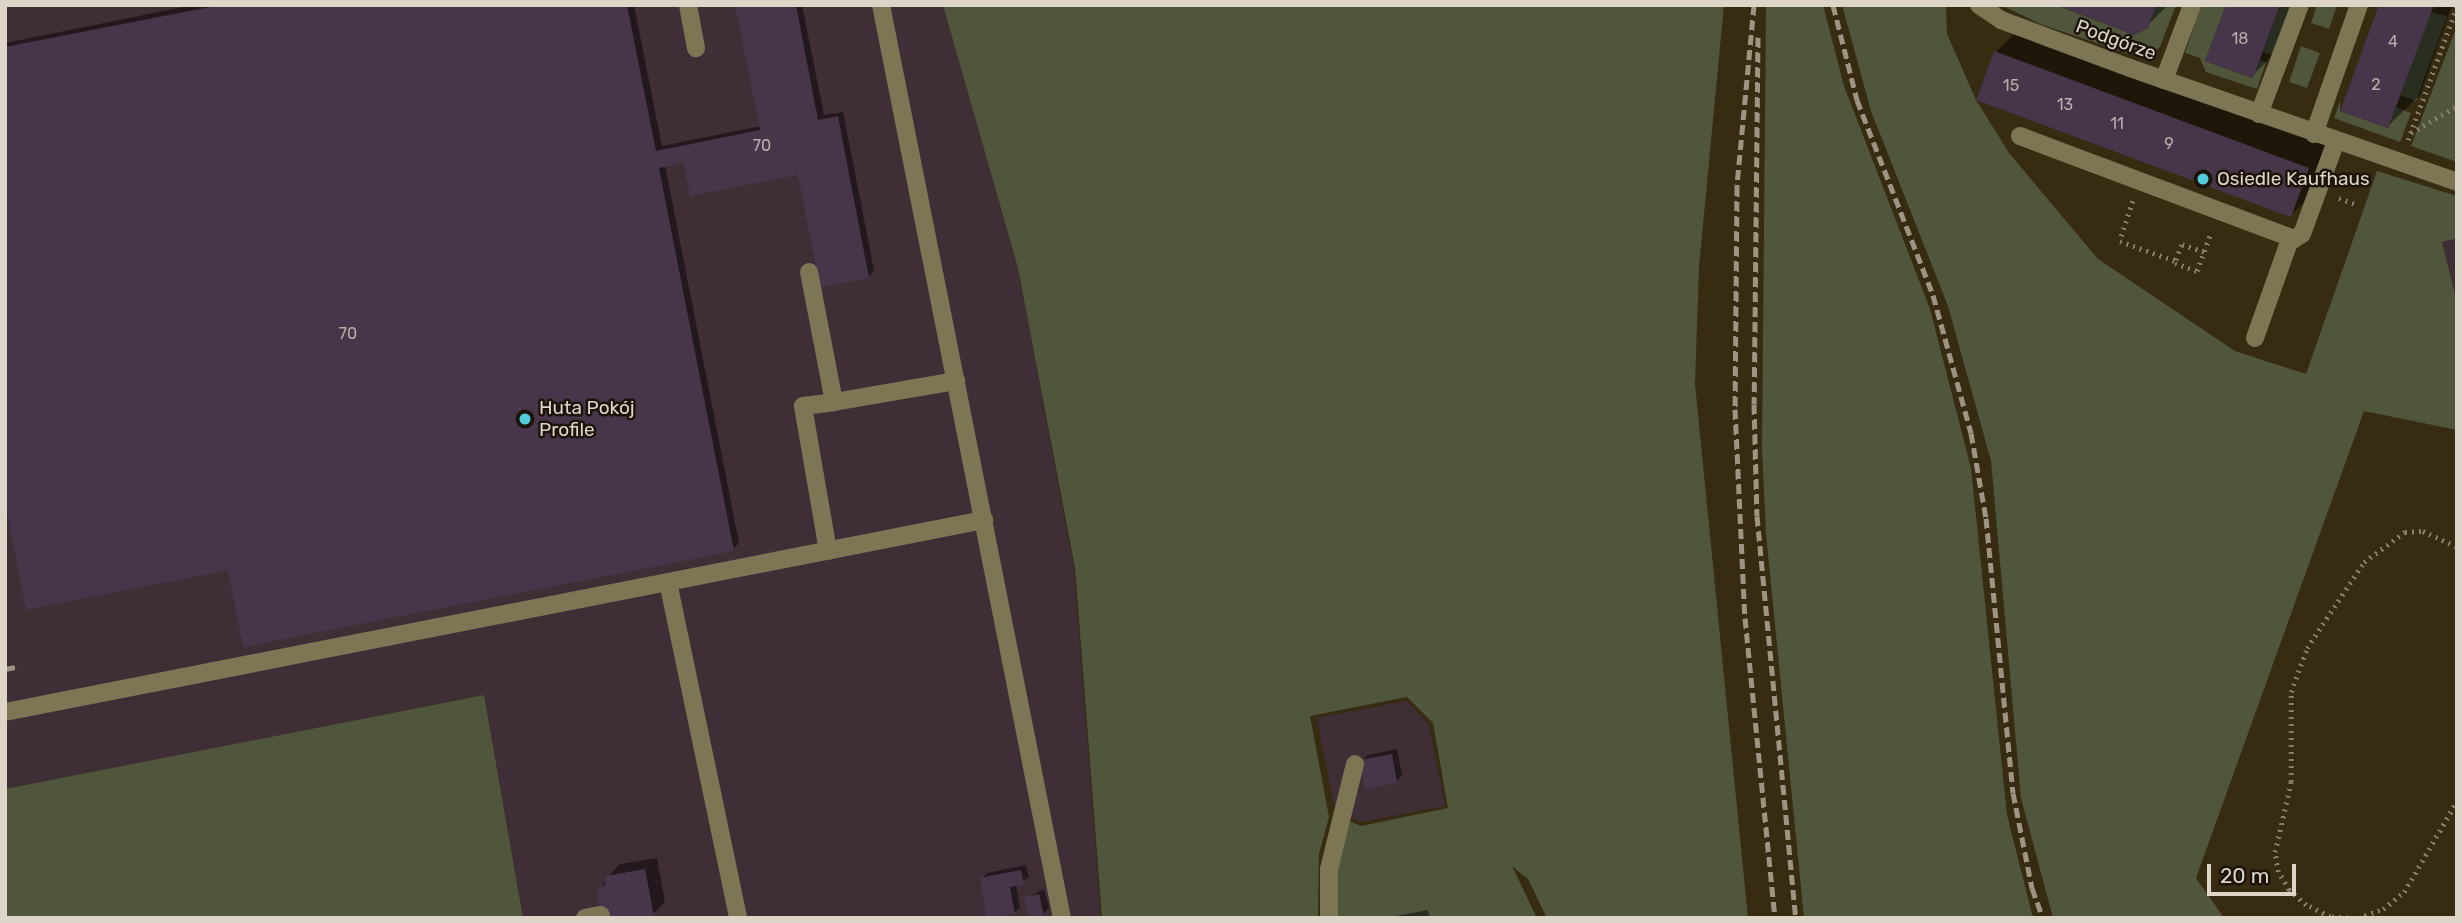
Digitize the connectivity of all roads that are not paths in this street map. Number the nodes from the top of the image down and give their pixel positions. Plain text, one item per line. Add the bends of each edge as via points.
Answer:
1 (688, 5) edge
2 (881, 5) edge
3 (1979, 5) edge
4 (2192, 5) edge
5 (2300, 5) edge
6 (2359, 5) edge
7 (696, 48) dead end
8 (2164, 80) junction
9 (2259, 114) junction
10 (2314, 134) junction
11 (2020, 136) dead end
12 (2336, 141) junction
13 (2457, 182) edge
14 (2290, 239) junction
15 (809, 272) dead end
16 (2255, 338) dead end
17 (956, 381) junction
18 (834, 402) junction
19 (984, 520) junction
20 (828, 551) junction
21 (668, 582) junction
22 (5, 712) edge
23 (1355, 764) dead end
24 (1060, 910) edge
25 (738, 918) edge
26 (1329, 918) edge

1 - 7 street
2 - 17 street
3 - 8 street, Podgórze via 2001,20
4 - 8 street, Podgórze
5 - 9 street
6 - 10 street
8 - 9 street, Podgórze
9 - 10 street, Podgórze
10 - 12 street, Podgórze
11 - 14 street
12 - 13 street, Podgórze
12 - 14 street via 2302,234
14 - 16 street
15 - 18 street
17 - 18 street
17 - 19 street
18 - 20 street via 803,406
19 - 20 street
19 - 24 street
20 - 21 street
21 - 22 street
21 - 25 street
23 - 26 street via 1329,869

